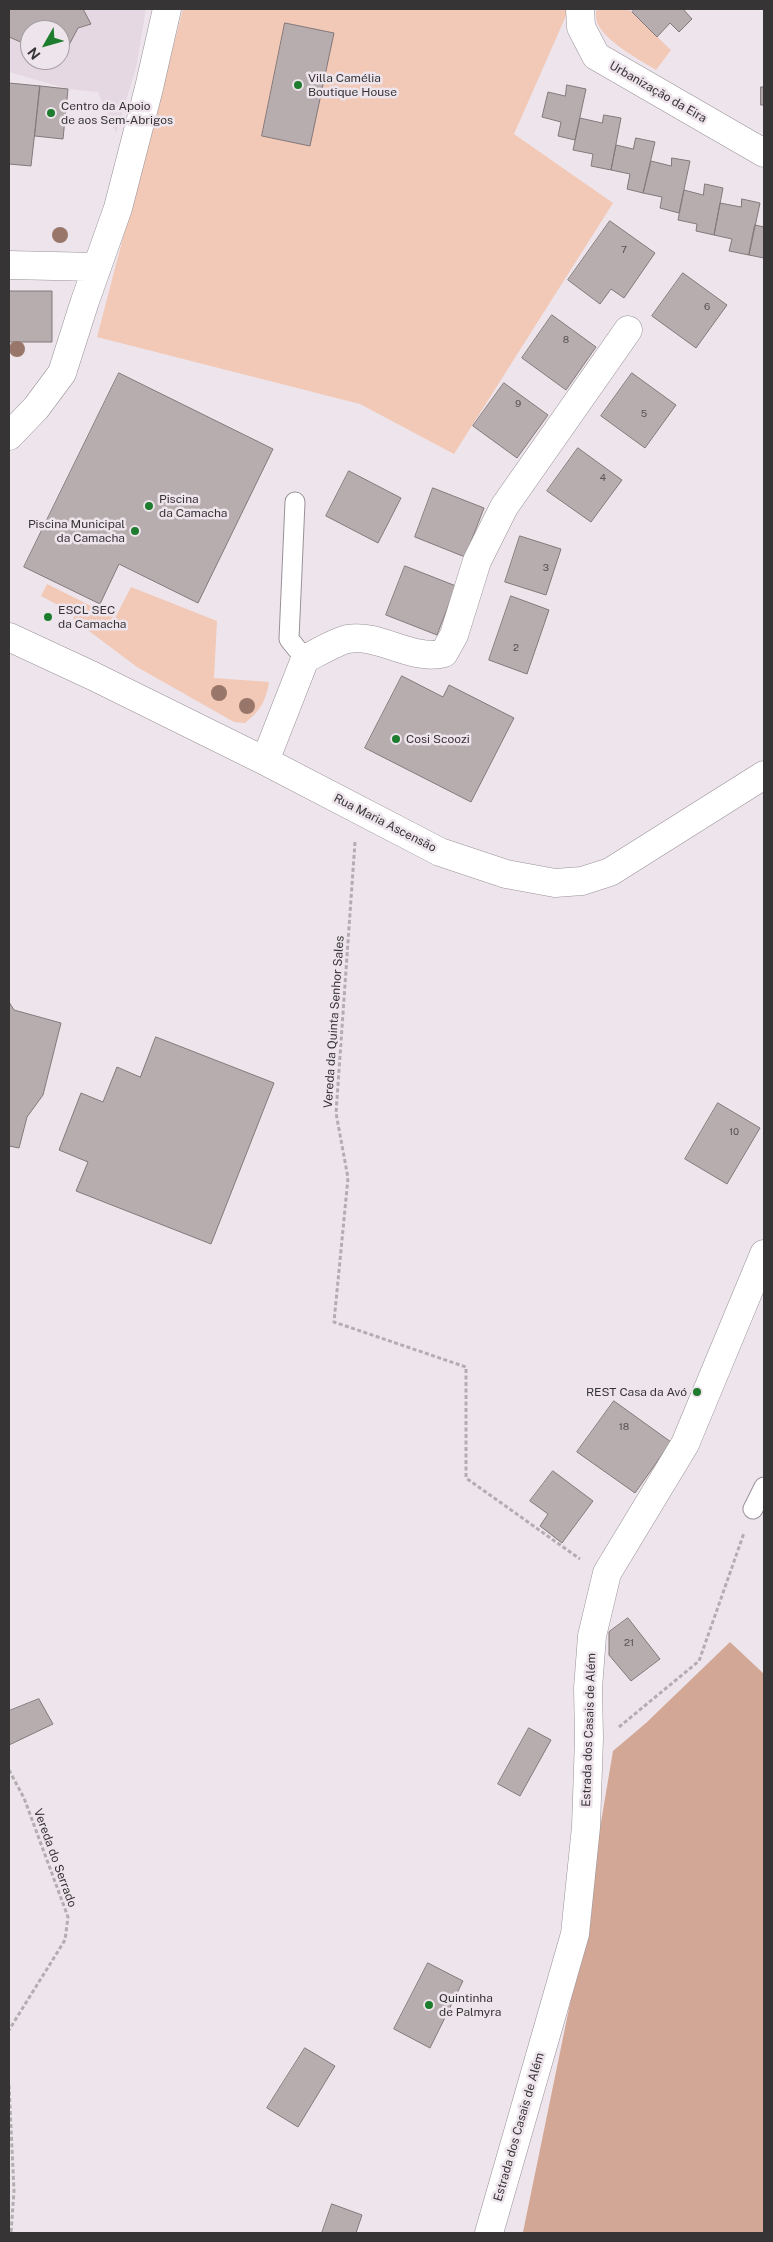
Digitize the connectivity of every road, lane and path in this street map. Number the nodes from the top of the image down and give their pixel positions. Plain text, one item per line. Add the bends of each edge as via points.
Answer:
1 (167, 9) edge
2 (580, 9) edge
3 (764, 153) edge
4 (9, 265) edge
5 (97, 267) junction
6 (628, 330) dead end
7 (9, 436) edge
8 (295, 502) dead end
9 (11, 632) edge
10 (305, 659) junction
11 (265, 760) junction
12 (764, 775) edge
13 (364, 813) junction
14 (764, 1254) edge
15 (764, 1487) edge
16 (753, 1509) joint
17 (607, 1573) junction
18 (590, 1738) junction
19 (9, 1770) edge
20 (9, 2030) edge
21 (9, 2084) edge
22 (11, 2233) edge
23 (489, 2233) edge

1 - 5 street via 118,208
2 - 3 street, Urbanização da Eira via 581,27 596,56
4 - 5 street
5 - 7 street via 62,372 36,408
6 - 10 street via 504,507 477,561 454,635 444,653 437,655 346,638
8 - 10 lane via 290,639
9 - 11 street, Rua Maria Ascensão
10 - 11 street
11 - 13 street, Rua Maria Ascensão
12 - 13 street, Rua Maria Ascensão via 638,856 610,872 582,881 555,883 506,874 440,852
13 - 17 path, Vereda da Quinta Senhor Sales via 356,833 336,1113 348,1178 334,1322 466,1367 466,1478 586,1564
14 - 17 street, Estrada dos Casais de Além via 685,1444
15 - 16 lane
16 - 18 path via 699,1661 606,1738
17 - 18 street, Estrada dos Casais de Além via 592,1636 588,1688
18 - 23 street, Estrada dos Casais de Além via 586,1827 575,1934
19 - 20 path, Vereda do Serrado via 24,1798 68,1917 65,1940
21 - 22 path via 14,2191

